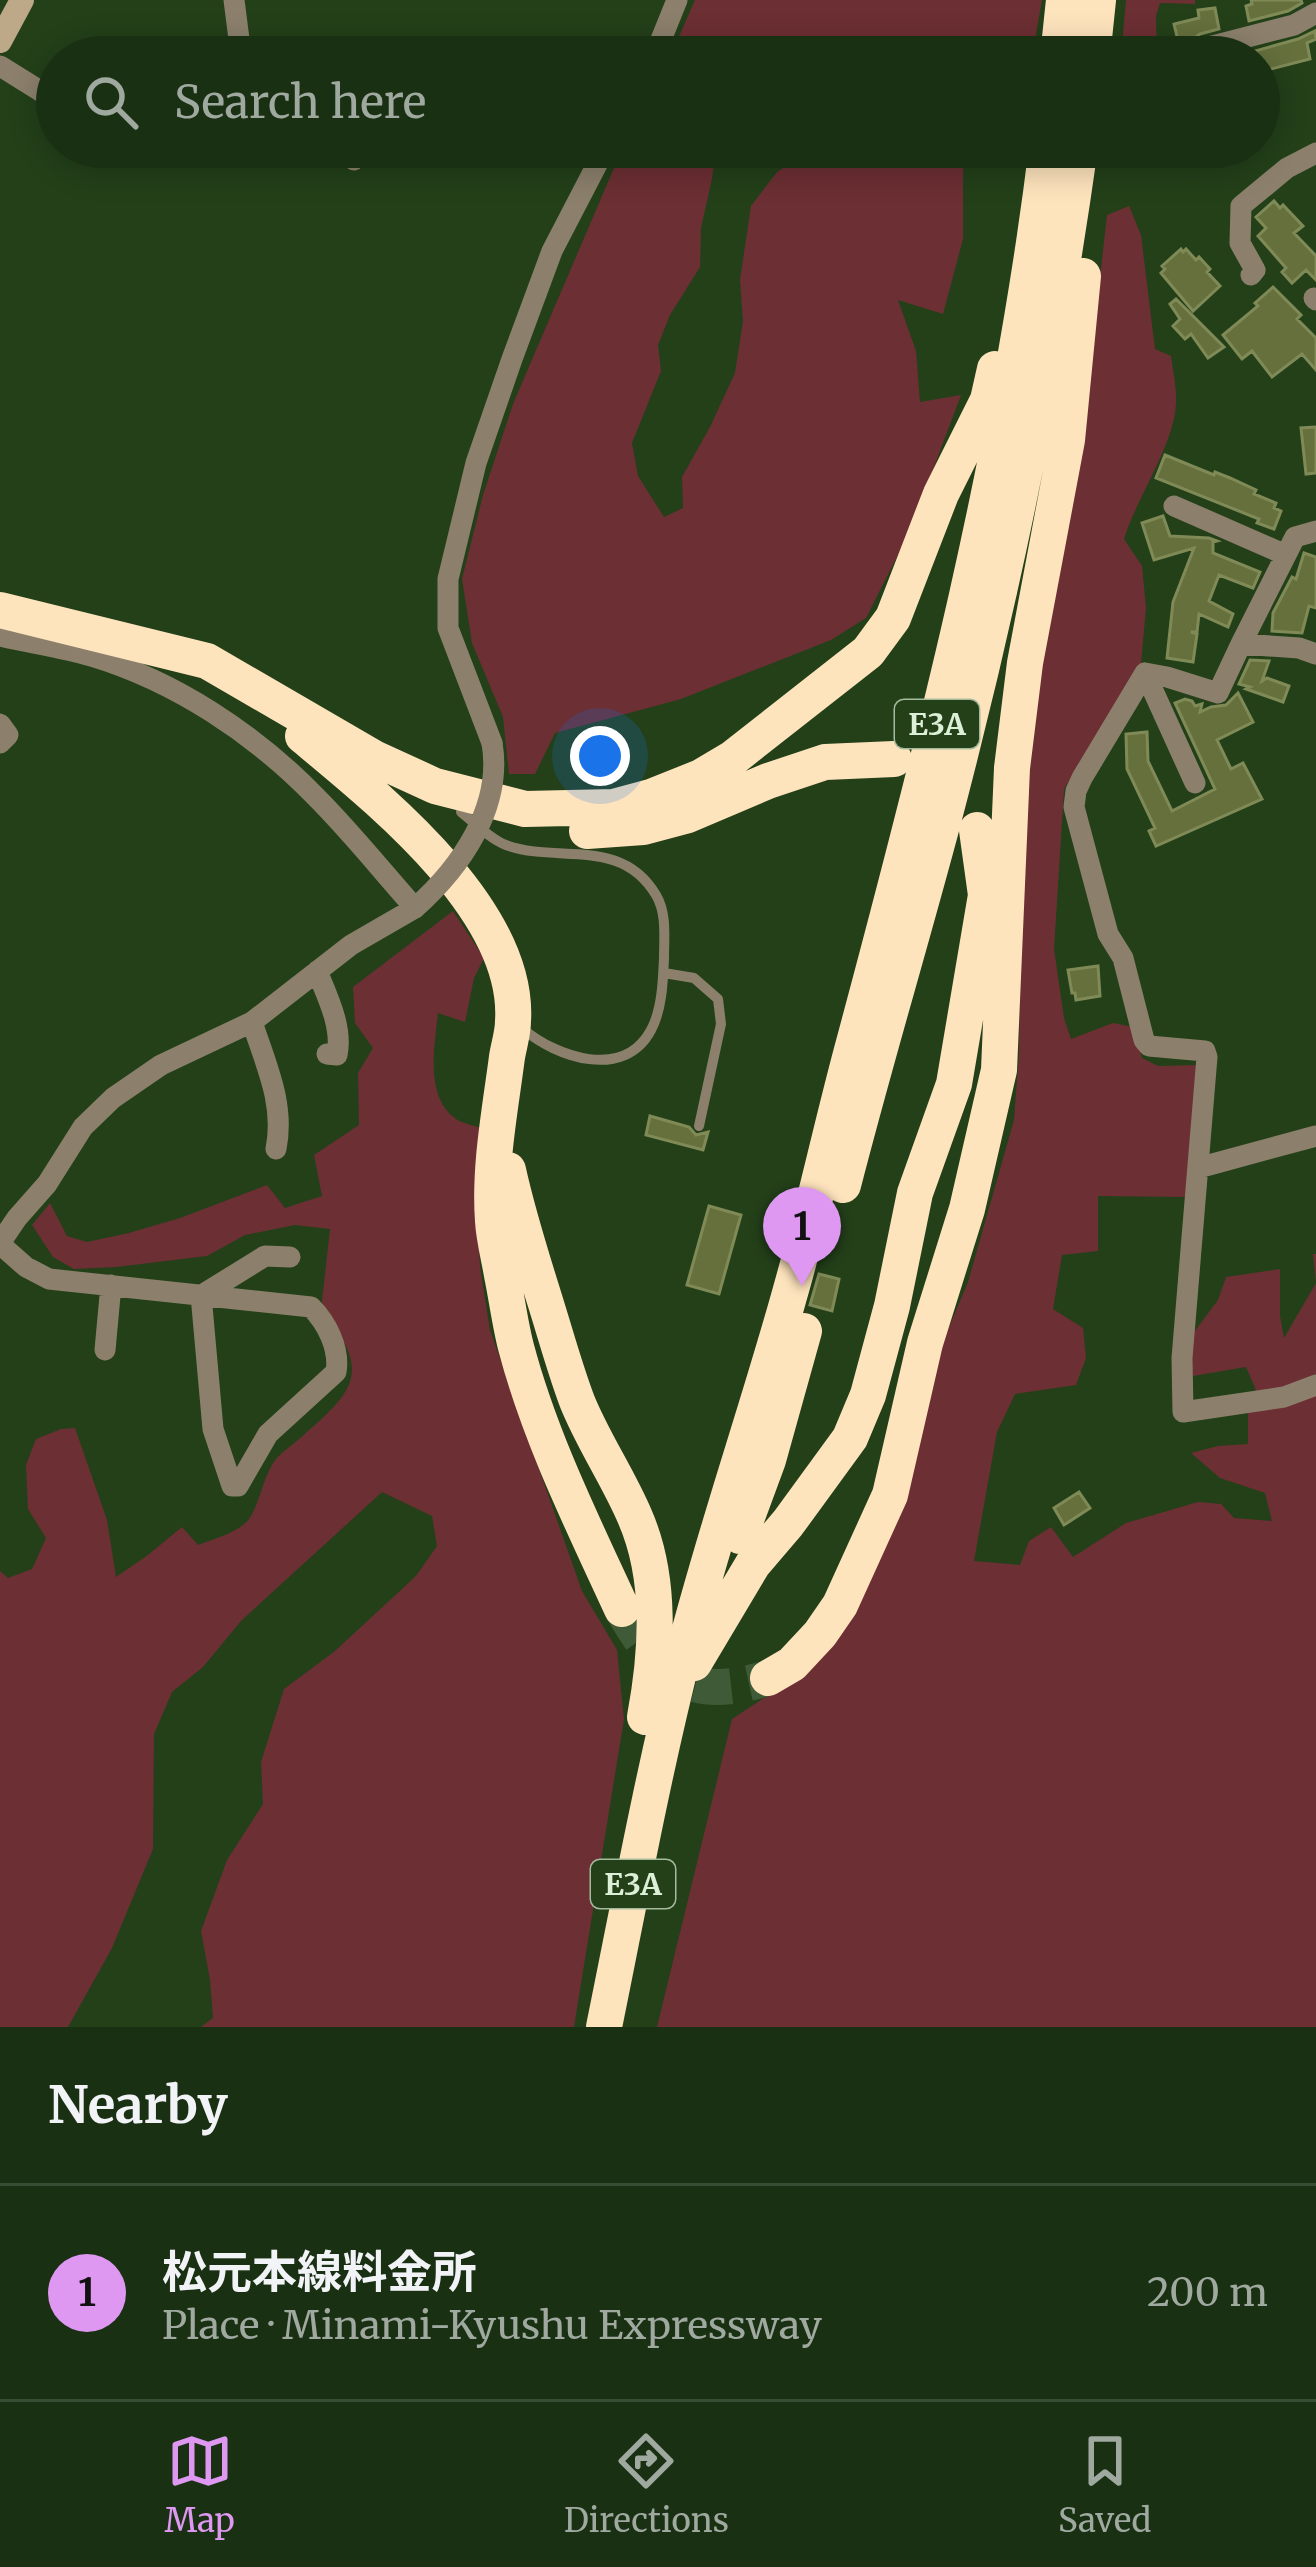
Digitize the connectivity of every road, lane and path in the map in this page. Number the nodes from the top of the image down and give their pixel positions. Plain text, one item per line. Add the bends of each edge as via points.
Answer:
1 (22, 0) edge
2 (235, 0) edge
3 (677, 0) edge
4 (1064, 0) edge
5 (1098, 0) edge
6 (1110, 0) edge
7 (1316, 13) edge
8 (239, 36) edge
9 (662, 36) edge
10 (1060, 36) edge
11 (1094, 36) edge
12 (1107, 36) edge
13 (1251, 36) edge
14 (0, 41) edge
15 (0, 66) edge
16 (36, 88) edge
17 (1316, 154) edge
18 (596, 168) edge
19 (1039, 168) edge
20 (1042, 168) edge
21 (1077, 168) edge
22 (1094, 168) edge
23 (1251, 275) dead end
24 (1174, 506) dead end
25 (1316, 531) edge
26 (1286, 555) junction
27 (0, 610) edge
28 (0, 636) edge
29 (1240, 644) junction
30 (169, 650) junction
31 (1316, 654) edge
32 (1145, 673) junction
33 (302, 715) junction
34 (0, 724) edge
35 (0, 743) edge
36 (894, 759) dead end
37 (1195, 783) dead end
38 (461, 812) junction
39 (977, 830) dead end
40 (415, 908) junction
41 (317, 971) junction
42 (664, 973) junction
43 (252, 1022) junction
44 (510, 1037) junction
45 (327, 1054) dead end
46 (699, 1126) dead end
47 (1316, 1136) edge
48 (276, 1149) dead end
49 (1198, 1168) junction
50 (0, 1244) edge
51 (290, 1257) dead end
52 (111, 1285) junction
53 (201, 1295) junction
54 (105, 1350) dead end
55 (1316, 1385) edge
56 (622, 1610) tunnel mouth
57 (692, 1666) junction
58 (768, 1678) tunnel mouth
59 (663, 1742) junction
60 (593, 2027) edge
61 (604, 2027) edge

1 - 14 main road
2 - 8 street
3 - 9 street
4 - 10 highway
5 - 11 highway
6 - 12 highway
7 - 13 street
15 - 16 street
17 - 23 street via 1241,206 1240,243
18 - 40 street, bridge via 552,251 476,464 448,579 448,628 496,767 467,849
19 - 33 highway via 988,400 893,618 868,652 734,758 614,807 526,809 435,786
20 - 59 highway, E3A via 1034,257 978,552 790,1293
21 - 57 highway, E3A via 1036,422 943,823 768,1460
22 - 58 highway via 1067,440 1012,768 999,1070 890,1495 840,1605 792,1664
24 - 26 street
25 - 26 street via 1295,537
26 - 29 street
27 - 30 highway
28 - 40 street via 91,656 214,715 316,797
29 - 31 street
29 - 32 street via 1218,693
30 - 33 highway via 207,661
30 - 44 highway via 302,735 440,862 479,910 504,959
32 - 37 street
32 - 49 street via 1082,778 1074,807 1144,1040 1205,1051
33 - 38 highway via 387,777
34 - 35 street via 8,735
36 - 38 highway via 825,762 643,827 568,832
38 - 42 lane via 501,843 628,866 657,896
39 - 57 highway via 986,895 953,1084 915,1192 868,1395 850,1438 754,1564
40 - 41 street
41 - 43 street
41 - 45 street via 340,1043 338,1054
42 - 44 lane via 651,1031 616,1058 582,1059
42 - 46 lane via 694,978 718,999 721,1024
43 - 48 street via 278,1099
43 - 50 street via 113,1098
44 - 56 highway via 493,1222 515,1343
44 - 60 highway via 504,1133 522,1228 566,1371 634,1513 652,1579 653,1672
47 - 49 street
49 - 55 street via 1183,1412
50 - 52 street via 49,1279
51 - 53 street via 265,1256
52 - 53 street
52 - 54 street
53 - 53 street via 311,1306 338,1360 336,1372 268,1434 238,1486 213,1429
57 - 59 highway, E3A
59 - 61 highway, E3A

